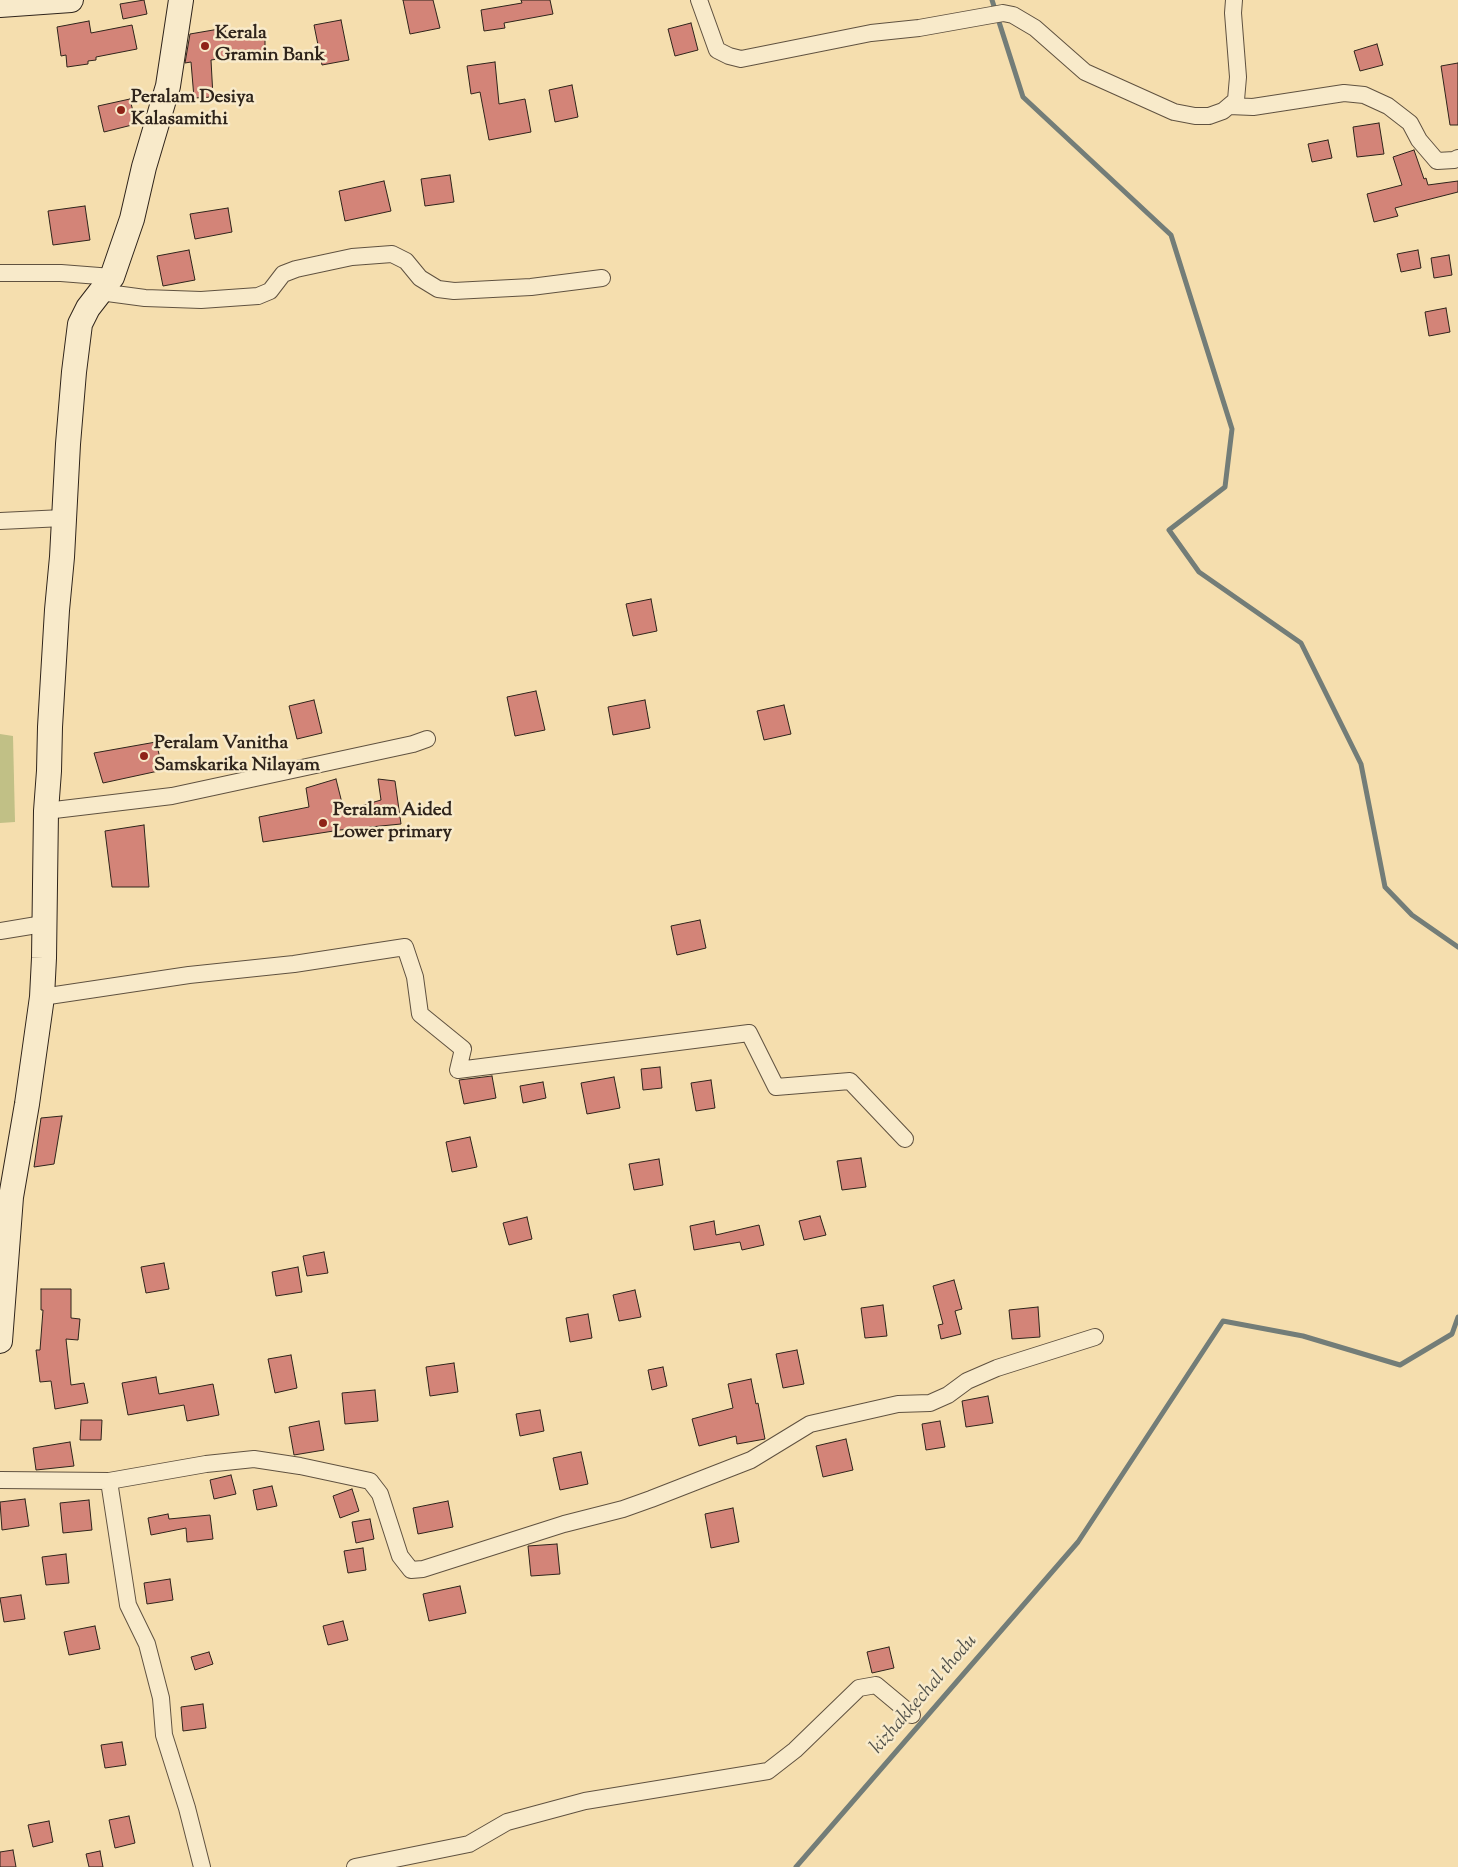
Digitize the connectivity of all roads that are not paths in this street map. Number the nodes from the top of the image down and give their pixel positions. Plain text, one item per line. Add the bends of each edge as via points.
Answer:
1 (70, 0) edge
2 (181, 0) edge
3 (699, 0) edge
4 (1234, 0) edge
5 (0, 5) edge
6 (1229, 106) junction
7 (1458, 158) edge
8 (0, 273) edge
9 (602, 278) dead end
10 (106, 285) junction
11 (63, 518) junction
12 (0, 521) edge
13 (427, 739) dead end
14 (46, 811) junction
15 (43, 924) junction
16 (0, 931) edge
17 (42, 997) junction
18 (905, 1139) dead end
19 (1095, 1337) dead end
20 (0, 1341) edge
21 (0, 1480) edge
22 (109, 1481) junction
23 (912, 1715) dead end
24 (202, 1867) edge
25 (355, 1867) edge

1 - 5 main road
2 - 10 main road via 168,86 132,219
3 - 6 street via 717,50 741,59 871,33 1013,15 1035,28 1085,72 1174,112 1209,116
4 - 6 street via 1238,77 1236,100
6 - 7 street via 1253,108 1344,94 1364,95 1388,106 1410,123 1419,140 1437,161
8 - 10 street via 61,273
9 - 10 street via 531,287 454,291 438,289 420,278 406,261 392,254 352,257 296,269 283,274 270,291 258,296 155,299
10 - 11 main road via 80,324
11 - 12 street
11 - 14 main road
13 - 14 street via 172,796
14 - 15 main road
15 - 16 street
15 - 17 main road
17 - 18 street via 405,947 415,977 420,1014 462,1049 458,1070 749,1033 776,1087 850,1081
17 - 20 main road via 11,1197
19 - 22 street via 997,1368 930,1403 898,1404 810,1424 751,1460 651,1500 423,1569 411,1570 400,1556 380,1494 370,1481 254,1459
21 - 22 street
22 - 24 street via 128,1605 147,1644 161,1698 164,1735
23 - 25 street via 876,1685 859,1688 795,1750 768,1771 585,1801 507,1822 469,1844

